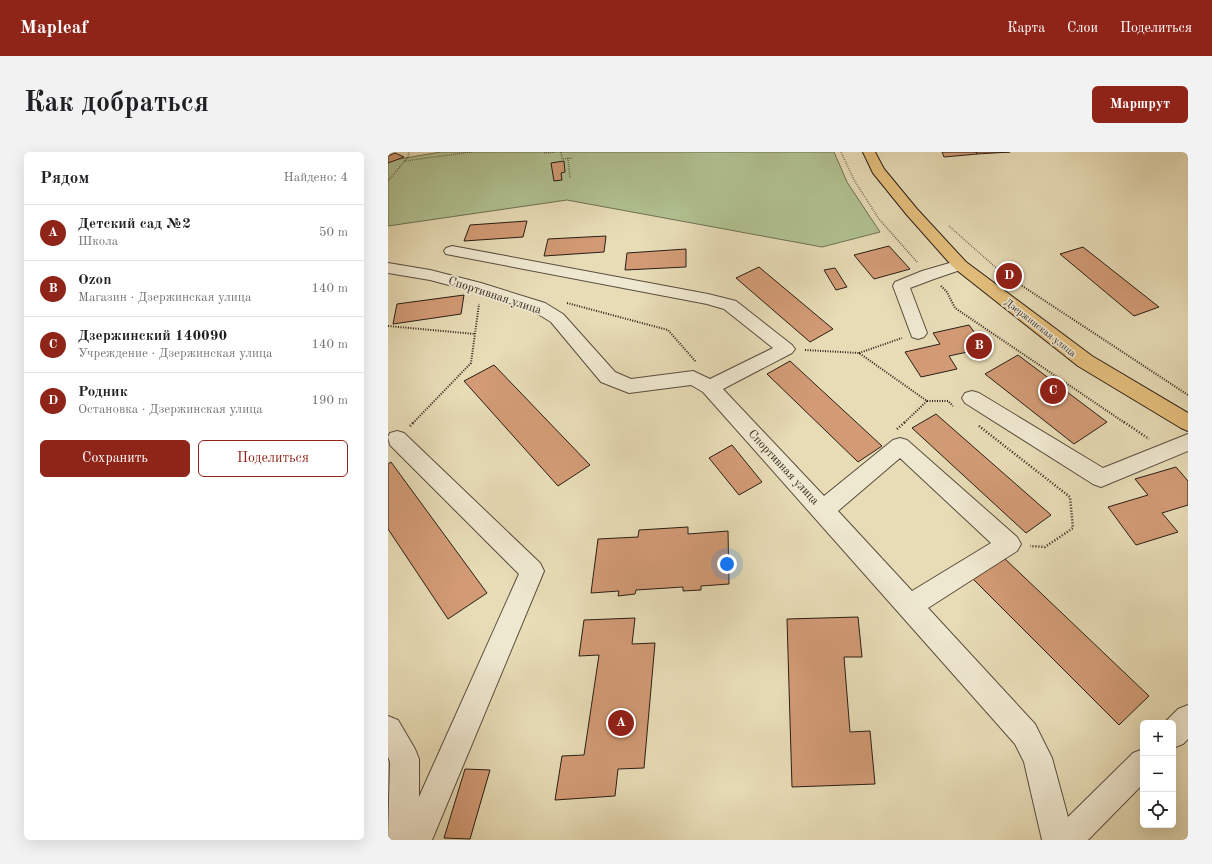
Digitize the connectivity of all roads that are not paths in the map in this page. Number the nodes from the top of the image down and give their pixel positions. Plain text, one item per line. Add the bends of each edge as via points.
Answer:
1 (869, 152) edge
2 (452, 251) dead end
3 (960, 265) junction
4 (388, 268) edge
5 (918, 333) road end
6 (710, 387) junction
7 (963, 402) road end
8 (1188, 423) edge
9 (397, 439) road end
10 (1188, 442) edge
11 (824, 511) junction
12 (910, 606) junction
13 (1188, 719) edge
14 (388, 730) edge
15 (1176, 731) edge
16 (1140, 766) edge
17 (404, 840) edge
18 (416, 840) edge
19 (1058, 840) edge
20 (1066, 840) edge

1 - 3 main road, Дзержинская улица via 878,170
2 - 6 street via 730,305 786,349
3 - 5 street via 901,286
3 - 8 main road, Дзержинская улица via 1085,361
4 - 6 street, Спортивная улица via 481,288 539,307 556,318 608,377 628,386 693,378
6 - 11 street, Спортивная улица
7 - 10 street via 1101,478
9 - 18 street via 532,571
11 - 12 street, Спортивная улица
11 - 12 street via 900,446 1009,544
12 - 19 street, Спортивная улица via 1025,734 1038,758
13 - 15 street
14 - 17 street via 404,758
16 - 20 street

